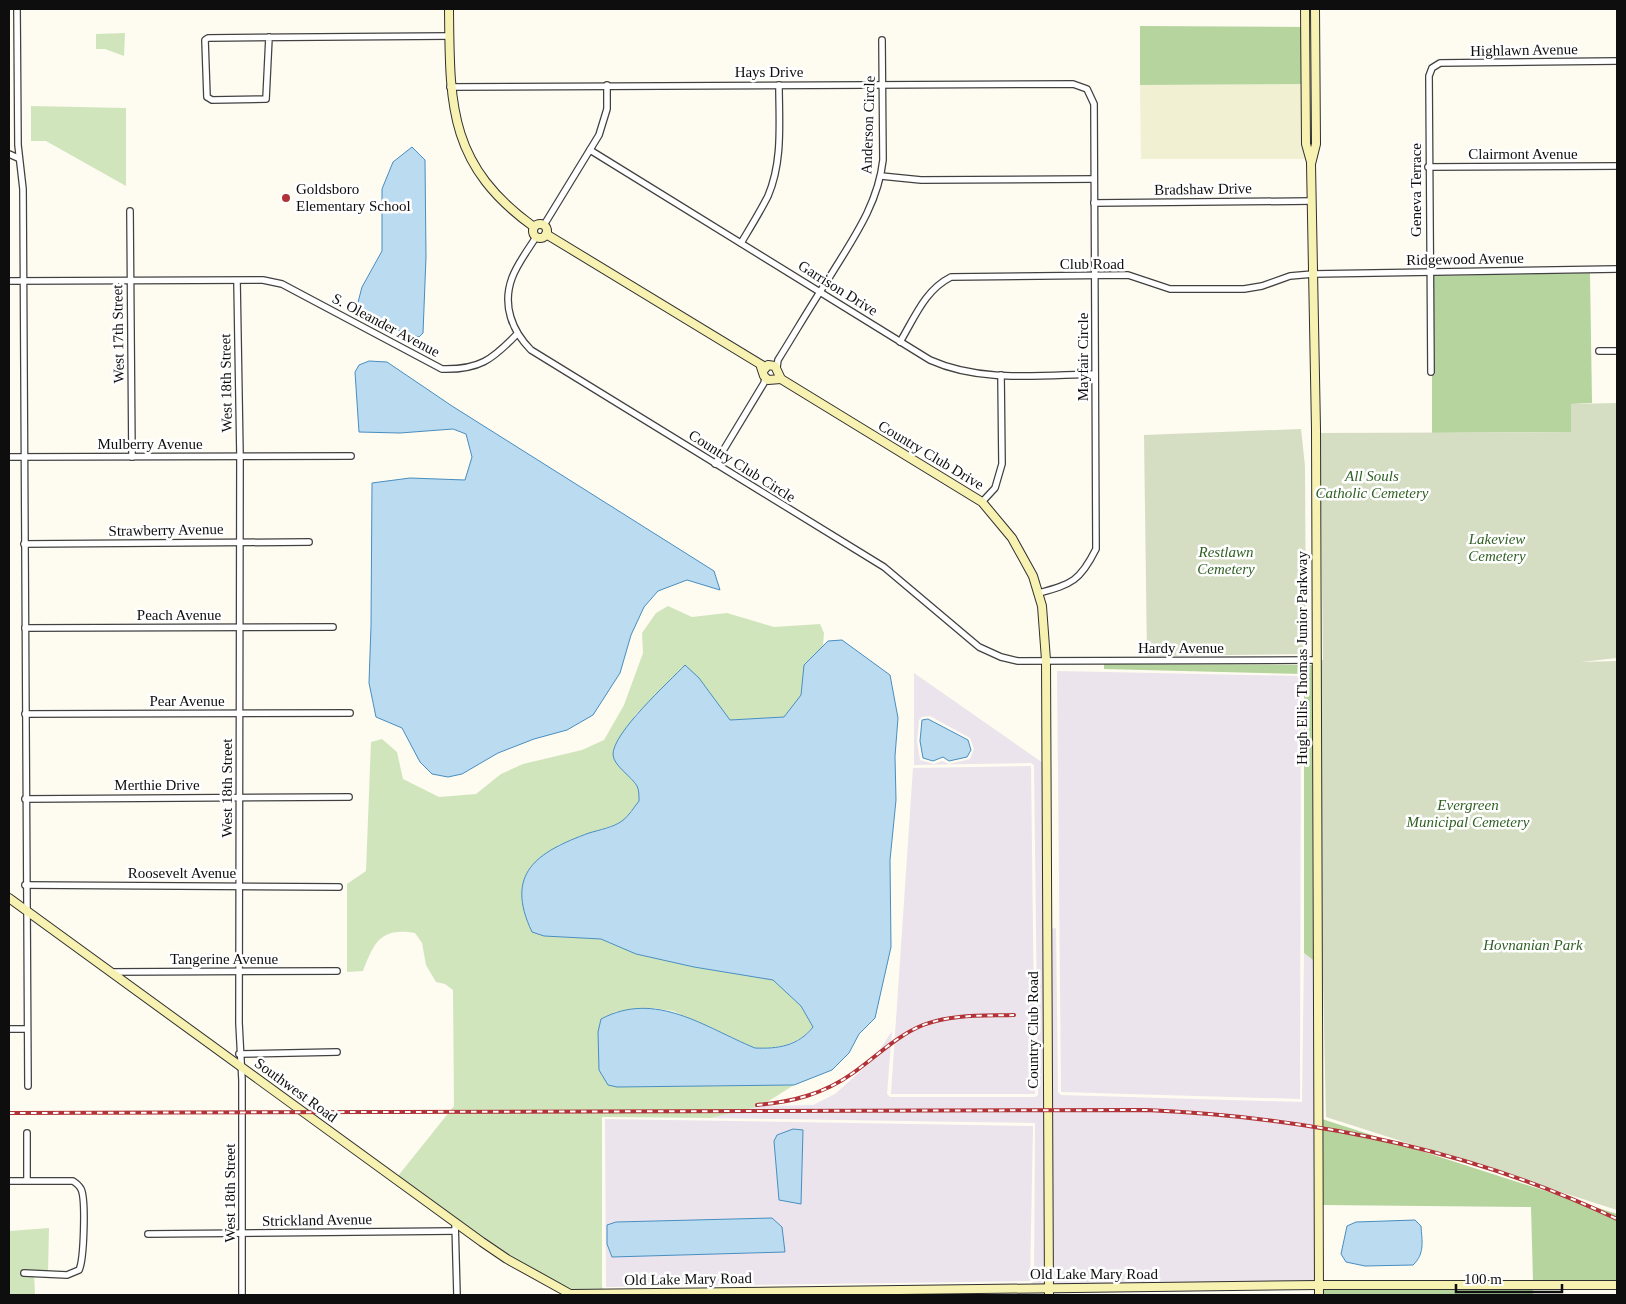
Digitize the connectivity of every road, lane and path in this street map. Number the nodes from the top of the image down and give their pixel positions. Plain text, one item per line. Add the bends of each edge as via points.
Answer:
1 (17, 9) edge
2 (449, 9) edge
3 (1305, 9) edge
4 (1315, 9) edge
5 (450, 36) junction
6 (269, 37) junction
7 (882, 40) dead end
8 (1617, 61) edge
9 (1432, 68) joint
10 (779, 84) junction
11 (883, 84) junction
12 (607, 86) junction
13 (450, 87) junction
14 (1087, 89) joint
15 (590, 150) junction
16 (9, 154) edge
17 (9, 158) edge
18 (18, 158) junction
19 (1311, 164) junction
20 (1617, 166) edge
21 (1428, 167) junction
22 (881, 176) junction
23 (1094, 179) junction
24 (1312, 201) junction
25 (1094, 203) junction
26 (130, 211) dead end
27 (544, 225) junction
28 (534, 227) junction
29 (546, 234) junction
30 (536, 237) junction
31 (740, 243) junction
32 (1617, 269) edge
33 (1429, 272) junction
34 (1313, 274) junction
35 (1095, 276) junction
36 (9, 280) edge
37 (22, 280) junction
38 (237, 280) junction
39 (130, 282) junction
40 (820, 292) junction
41 (517, 334) junction
42 (900, 342) junction
43 (1599, 351) dead end
44 (1617, 351) edge
45 (1431, 372) dead end
46 (771, 373) junction
47 (1095, 374) junction
48 (1001, 375) junction
49 (240, 456) junction
50 (351, 456) dead end
51 (9, 457) edge
52 (24, 457) junction
53 (132, 457) junction
54 (715, 464) junction
55 (982, 502) junction
56 (240, 541) junction
57 (309, 542) dead end
58 (24, 544) junction
59 (1039, 593) junction
60 (239, 627) junction
61 (25, 628) junction
62 (333, 628) dead end
63 (1046, 660) junction
64 (1316, 660) junction
65 (239, 713) junction
66 (350, 713) dead end
67 (25, 714) junction
68 (1047, 764) joint
69 (240, 797) junction
70 (349, 797) dead end
71 (25, 799) junction
72 (26, 885) junction
73 (240, 885) junction
74 (338, 886) dead end
75 (9, 898) edge
76 (25, 910) junction
77 (240, 971) junction
78 (337, 971) dead end
79 (110, 972) junction
80 (9, 1030) edge
81 (27, 1030) junction
82 (337, 1052) dead end
83 (239, 1054) junction
84 (241, 1066) junction
85 (28, 1086) dead end
86 (28, 1133) dead end
87 (27, 1180) junction
88 (9, 1181) edge
89 (455, 1222) junction
90 (455, 1231) junction
91 (148, 1234) dead end
92 (242, 1234) junction
93 (24, 1274) dead end
94 (1319, 1285) junction
95 (1617, 1285) edge
96 (1048, 1292) edge
97 (242, 1295) edge
98 (457, 1295) edge
99 (571, 1295) edge
100 (1319, 1295) edge

1 - 18 street
2 - 5 street
3 - 19 street, Hugh Ellis Thomas Junior Parkway via 1306,144
4 - 19 street, Hugh Ellis Thomas Junior Parkway via 1316,144
5 - 6 street
5 - 13 street
6 - 6 street via 268,98 212,100 206,94 206,38
7 - 11 street, Anderson Circle
8 - 9 street, Highlawn Avenue via 1440,63
9 - 21 street, Geneva Terrace via 1429,76
10 - 11 street, Hays Drive
10 - 12 street, Hays Drive
10 - 31 street via 779,157 774,179 768,196
11 - 14 street, Hays Drive via 1073,84
11 - 22 street, Anderson Circle
12 - 13 street, Hays Drive
12 - 15 street via 607,109
13 - 28 street via 456,121 473,162 500,199
14 - 23 street, Mayfair Circle via 1094,104
15 - 27 street
15 - 31 street, Garrison Drive
16 - 18 street
17 - 18 street
18 - 37 street via 23,189
19 - 24 street, Hugh Ellis Thomas Junior Parkway
20 - 21 street, Clairmont Avenue
21 - 33 street, Geneva Terrace
22 - 23 street via 922,180
22 - 40 street, Anderson Circle via 874,201 862,224
23 - 25 street, Mayfair Circle
24 - 25 street, Bradshaw Drive
24 - 34 street, Hugh Ellis Thomas Junior Parkway
25 - 35 street, Mayfair Circle
26 - 39 street, West 17th Street
27 - 28 street
27 - 29 street
28 - 30 street
29 - 30 street via 542,238
29 - 46 street, Country Club Drive
30 - 41 street, Country Club Circle via 512,278 509,306
31 - 40 street, Garrison Drive
32 - 33 street, Ridgewood Avenue
33 - 34 street, Ridgewood Avenue
33 - 45 street, Geneva Terrace
34 - 35 street, Club Road via 1290,276 1244,289 1170,289 1128,275
34 - 64 street, Hugh Ellis Thomas Junior Parkway
35 - 42 street, Club Road via 951,277 929,292
35 - 47 street, Mayfair Circle
36 - 37 street, S. Oleander Avenue
37 - 39 street, S. Oleander Avenue
37 - 52 street
38 - 39 street, S. Oleander Avenue
38 - 41 street, S. Oleander Avenue via 282,284 442,369 464,370 482,364
38 - 49 street, West 18th Street
39 - 53 street, West 17th Street
40 - 42 street, Garrison Drive
40 - 46 street, Anderson Circle
41 - 54 street, Country Club Circle via 531,350
42 - 48 street, Garrison Drive via 963,373
43 - 44 street
46 - 54 street, Anderson Circle
46 - 55 street, Country Club Drive
47 - 48 street, Garrison Drive
47 - 59 street, Mayfair Circle via 1096,549 1072,582
48 - 55 street via 1002,464 995,488
49 - 50 street, Mulberry Avenue
49 - 53 street, Mulberry Avenue
49 - 56 street, West 18th Street
51 - 52 street, Mulberry Avenue
52 - 53 street, Mulberry Avenue
52 - 58 street
54 - 63 street, Country Club Circle via 884,567 979,647 1018,661
55 - 59 street, Country Club Drive via 1024,557
56 - 57 street, Strawberry Avenue
56 - 58 street, Strawberry Avenue
56 - 60 street, West 18th Street
58 - 61 street
59 - 63 street, Country Club Drive via 1045,622
60 - 61 street, Peach Avenue
60 - 62 street, Peach Avenue
60 - 65 street, West 18th Street
61 - 67 street
63 - 64 street, Hardy Avenue
63 - 68 street, Country Club Drive
64 - 94 street, Hugh Ellis Thomas Junior Parkway
65 - 66 street, Pear Avenue
65 - 67 street, Pear Avenue
65 - 69 street, West 18th Street
67 - 71 street
68 - 96 street, Country Club Road
69 - 70 street, Merthie Drive
69 - 71 street, Merthie Drive
69 - 73 street, West 18th Street
71 - 72 street
72 - 73 street, Roosevelt Avenue
72 - 76 street
73 - 74 street, Roosevelt Avenue
73 - 77 street, West 18th Street
75 - 76 street, Southwest Road
76 - 79 street, Southwest Road
76 - 81 street
77 - 78 street, Tangerine Avenue
77 - 79 street, Tangerine Avenue
77 - 83 street, West 18th Street
79 - 84 street, Southwest Road
80 - 81 street
81 - 85 street
82 - 83 street
83 - 84 street, West 18th Street
84 - 89 street, Southwest Road
84 - 92 street, West 18th Street
86 - 87 street
87 - 88 street
87 - 93 street via 78,1184 82,1190 83,1257 79,1270 67,1275
89 - 90 street
89 - 99 street, Southwest Road via 507,1259
90 - 92 street, Strickland Avenue
90 - 98 street
91 - 92 street, Strickland Avenue
92 - 97 street, West 18th Street
94 - 95 street, Old Lake Mary Road
94 - 96 street, Old Lake Mary Road
94 - 100 street
96 - 99 street, Old Lake Mary Road

